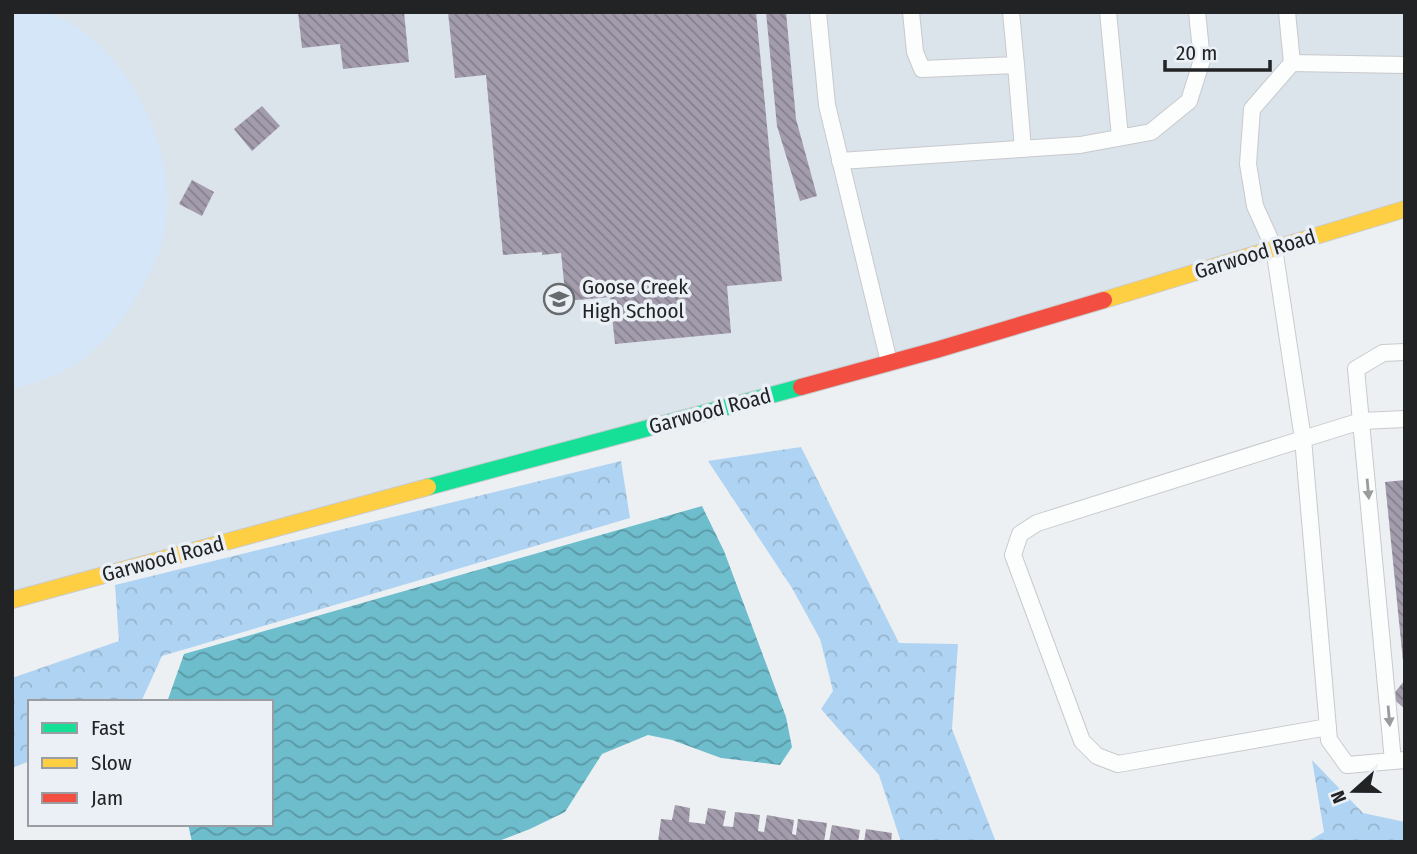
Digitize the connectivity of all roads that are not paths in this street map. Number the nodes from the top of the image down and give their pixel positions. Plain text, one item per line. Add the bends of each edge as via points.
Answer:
1 (818, 12) edge
2 (911, 12) edge
3 (1010, 12) edge
4 (1108, 12) edge
5 (1196, 12) edge
6 (1287, 12) edge
7 (1292, 63) junction
8 (1016, 65) junction
9 (1405, 65) edge
10 (1120, 137) junction
11 (1023, 149) junction
12 (840, 161) junction
13 (1405, 209) edge
14 (1274, 248) junction
15 (1405, 352) edge
16 (890, 362) junction
17 (1405, 418) edge
18 (1361, 421) junction
19 (1303, 439) junction
20 (12, 600) edge
21 (1328, 727) junction
22 (1399, 761) edge

1 - 12 lane via 827,104
2 - 8 lane via 915,52 922,69
3 - 8 lane
4 - 10 lane
5 - 10 lane via 1202,60 1189,101 1151,132
6 - 7 lane
7 - 9 lane
7 - 14 lane via 1252,109 1248,164 1255,206
8 - 11 lane
10 - 11 lane
11 - 12 lane
12 - 16 lane
13 - 14 street, Garwood Road
14 - 16 street, Garwood Road
14 - 19 lane
15 - 18 lane via 1383,353 1356,369
16 - 20 street, Garwood Road
17 - 18 lane
18 - 19 lane
18 -> 22 lane
19 - 21 lane
19 - 21 lane via 1037,523 1020,534 1013,555 1082,741 1097,756 1118,764
21 - 22 lane via 1329,740 1347,765

